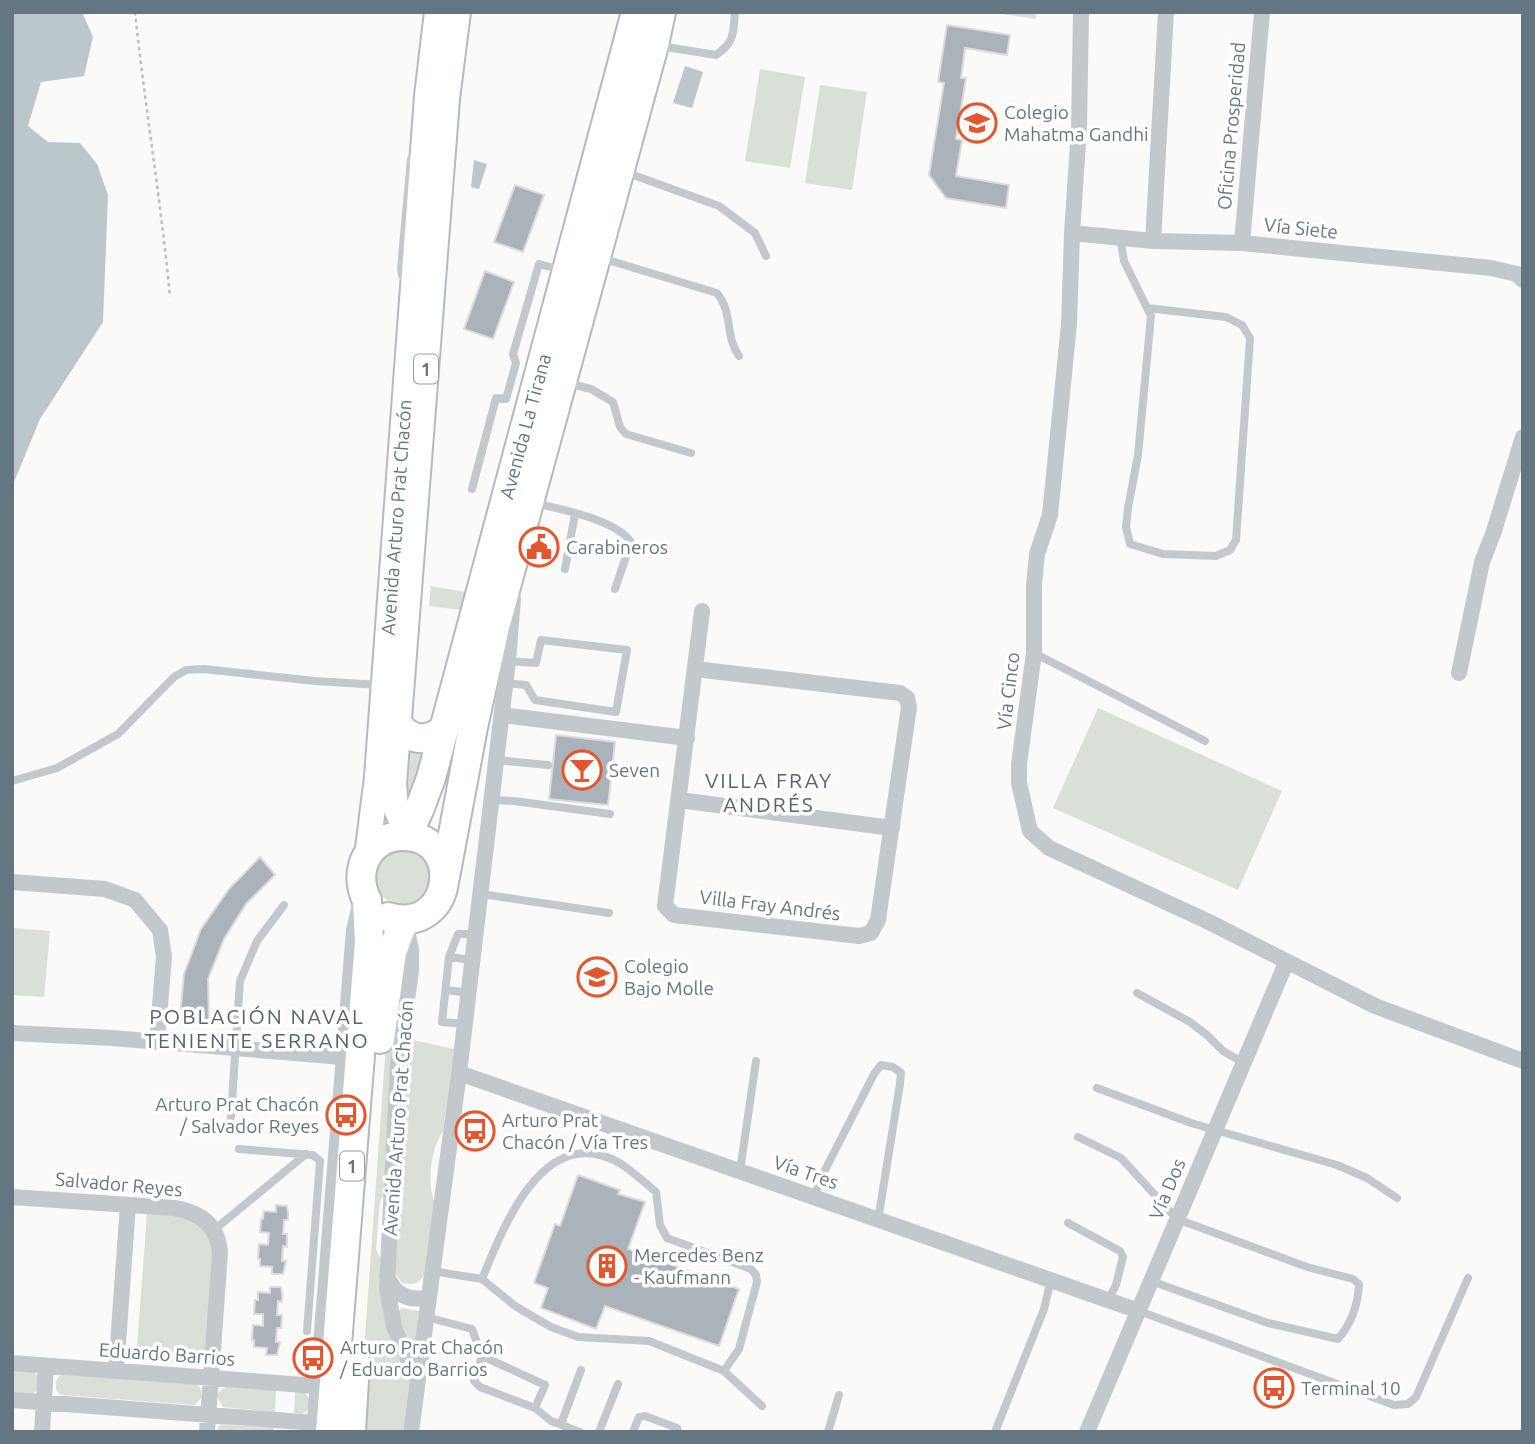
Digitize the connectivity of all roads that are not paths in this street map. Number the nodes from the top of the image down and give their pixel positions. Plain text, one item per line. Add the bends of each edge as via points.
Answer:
1 (437, 12) edge
2 (458, 12) edge
3 (636, 12) edge
4 (661, 12) edge
5 (735, 12) edge
6 (1081, 12) edge
7 (1166, 12) edge
8 (1262, 12) edge
9 (654, 45) junction
10 (618, 170) junction
11 (1072, 233) junction
12 (1120, 237) junction
13 (1153, 241) junction
14 (1242, 243) junction
15 (595, 256) junction
16 (766, 256) dead end
17 (566, 272) junction
18 (1523, 280) edge
19 (1147, 308) junction
20 (739, 356) dead end
21 (561, 382) junction
22 (1523, 437) edge
23 (691, 453) dead end
24 (472, 489) dead end
25 (529, 501) junction
26 (575, 514) junction
27 (517, 544) junction
28 (565, 569) dead end
29 (615, 589) dead end
30 (702, 611) dead end
31 (1034, 653) junction
32 (508, 662) junction
33 (695, 669) junction
34 (1459, 673) dead end
35 (505, 683) junction
36 (383, 685) junction
37 (502, 715) junction
38 (399, 726) junction
39 (443, 730) junction
40 (687, 738) junction
41 (1205, 741) dead end
42 (496, 760) junction
43 (548, 765) dead end
44 (12, 781) edge
45 (492, 800) junction
46 (679, 800) junction
47 (610, 814) dead end
48 (892, 828) junction
49 (407, 836) junction
50 (367, 856) junction
51 (446, 877) junction
52 (12, 882) edge
53 (481, 894) junction
54 (366, 898) junction
55 (284, 905) dead end
56 (609, 913) dead end
57 (404, 920) junction
58 (476, 934) junction
59 (449, 957) junction
60 (472, 960) junction
61 (1286, 963) junction
62 (446, 990) junction
63 (468, 993) junction
64 (1137, 993) dead end
65 (465, 1024) junction
66 (12, 1033) edge
67 (157, 1042) junction
68 (235, 1048) junction
69 (343, 1057) junction
70 (756, 1061) dead end
71 (1523, 1061) edge
72 (1244, 1063) junction
73 (459, 1073) junction
74 (1097, 1088) dead end
75 (231, 1117) dead end
76 (1216, 1128) junction
77 (1078, 1137) dead end
78 (239, 1149) dead end
79 (306, 1154) junction
80 (740, 1171) junction
81 (12, 1197) edge
82 (814, 1197) junction
83 (1397, 1198) dead end
84 (128, 1205) junction
85 (1177, 1219) junction
86 (878, 1220) junction
87 (1068, 1223) dead end
88 (214, 1230) junction
89 (432, 1272) junction
90 (387, 1276) junction
91 (1468, 1278) dead end
92 (482, 1279) junction
93 (1051, 1280) junction
94 (1151, 1281) junction
95 (429, 1297) junction
96 (1108, 1300) junction
97 (1139, 1311) junction
98 (426, 1317) junction
99 (307, 1331) dead end
100 (482, 1356) junction
101 (12, 1363) edge
102 (46, 1366) junction
103 (581, 1370) dead end
104 (116, 1371) junction
105 (724, 1371) junction
106 (211, 1378) junction
107 (418, 1382) junction
108 (618, 1384) dead end
109 (318, 1386) junction
110 (839, 1395) dead end
111 (12, 1400) edge
112 (44, 1402) junction
113 (762, 1406) dead end
114 (535, 1408) junction
115 (208, 1415) junction
116 (561, 1424) junction
117 (320, 1429) edge
118 (42, 1432) edge
119 (207, 1432) edge
120 (351, 1432) edge
121 (411, 1432) edge
122 (580, 1432) edge
123 (600, 1432) edge
124 (633, 1432) edge
125 (678, 1432) edge
126 (828, 1432) edge
127 (995, 1432) edge
128 (1087, 1432) edge

1 - 36 main road, Avenida Arturo Prat Chacón / 1
2 - 38 main road, Avenida Arturo Prat Chacón / 1 via 447,99
3 - 17 highway, Avenida La Tirana
4 - 9 highway, Avenida La Tirana
5 - 9 lane via 729,46 716,55
6 - 11 street, Vía Cinco
7 - 13 street
8 - 14 street, Oficina Prosperidad
9 - 10 highway, Avenida La Tirana
10 - 15 highway, Avenida La Tirana
10 - 16 lane via 719,206 755,233
11 - 12 street, Vía Siete
11 - 31 street, Vía Cinco via 1069,324 1050,515 1037,554 1034,585
12 - 13 street, Vía Siete
12 - 19 lane via 1124,261
13 - 14 street, Vía Siete
14 - 18 street, Vía Siete via 1491,268 1517,274
15 - 20 lane via 717,293 728,313 731,345
15 - 21 highway, Avenida La Tirana
17 - 24 lane via 539,264 513,354 516,363 506,399 496,398
17 - 39 highway, Avenida La Tirana
19 - 19 lane via 1151,316 1126,527 1130,544 1163,554 1216,555 1230,550 1236,540 1250,338 1242,325 1226,317
21 - 23 lane via 591,389 613,402 626,434
21 - 25 highway, Avenida La Tirana
22 - 34 street via 1482,562
25 - 26 lane
25 - 27 highway, Avenida La Tirana
26 - 28 lane
26 - 29 lane via 600,521 626,534 631,542
27 - 32 street, Avenida La Tirana
27 - 51 highway, Avenida La Tirana via 483,677
30 - 33 street, Villa Fray Andrés
31 - 41 lane
31 - 61 street, Vía Cinco via 1019,774 1030,831 1049,849 1207,921
32 - 35 street, Avenida La Tirana
32 - 35 lane via 536,663 541,640 627,650 616,712 536,699 526,685
33 - 40 street, Villa Fray Andrés
33 - 48 street, Villa Fray Andrés via 904,695 909,707
35 - 37 street, Avenida La Tirana
36 - 44 lane via 186,670 118,734 57,768
36 - 50 main road, Avenida Arturo Prat Chacón / 1
37 - 40 street
37 - 42 street, Avenida La Tirana
38 - 39 highway via 419,739
38 - 49 main road, Avenida Arturo Prat Chacón / 1 via 395,796
39 - 49 highway, Avenida La Tirana via 425,797
40 - 46 street, Villa Fray Andrés
42 - 43 lane
42 - 45 street, Avenida La Tirana
45 - 47 lane
45 - 53 street, Avenida La Tirana
46 - 48 street
46 - 48 street, Villa Fray Andrés via 665,902 674,915 867,935 877,925
49 - 50 highway via 384,840
49 - 51 highway via 426,842 437,852
50 - 54 highway, Avenida Arturo Prat Chacón / 1 via 361,872
51 - 57 highway via 432,909
52 - 67 street via 105,889 135,900 160,930 164,957
53 - 56 lane
53 - 58 street, Avenida La Tirana
54 - 57 highway via 383,915
54 - 69 street, Avenida Arturo Prat Chacón via 355,923
54 - 117 highway, Avenida Arturo Prat Chacón / 1 via 367,970
55 - 68 lane via 257,941 240,981
57 - 90 street, Avenida Arturo Prat Chacón via 411,971 400,1044
57 - 120 highway, Avenida Arturo Prat Chacón / 1 via 392,952 380,1041
58 - 59 lane via 458,934
58 - 60 street, Avenida La Tirana
59 - 60 lane
59 - 62 lane
60 - 63 street, Avenida La Tirana
61 - 71 street, Vía Cinco via 1374,1006
61 - 72 street, Vía Dos
62 - 63 lane
62 - 65 lane via 442,1022
63 - 65 street, Avenida La Tirana
64 - 72 lane via 1190,1022 1223,1052
65 - 73 street, Avenida La Tirana
66 - 67 street
67 - 68 street
68 - 69 street
68 - 75 lane
69 - 109 street, Avenida Arturo Prat Chacón
70 - 80 lane
72 - 76 street, Vía Dos
73 - 80 street, Vía Tres
73 - 89 street
74 - 76 lane
76 - 83 lane via 1337,1165
76 - 85 street, Vía Dos
77 - 85 lane via 1121,1158
78 - 79 lane
79 - 88 lane
79 - 99 lane via 320,1161
80 - 82 street, Vía Tres
81 - 84 street, Salvador Reyes
82 - 86 street, Vía Tres
82 - 86 lane via 874,1074 881,1065 893,1067 901,1073
84 - 88 street, Salvador Reyes via 184,1209 201,1216
84 - 104 street
85 - 94 street, Vía Dos
85 - 94 lane via 1353,1279 1359,1284 1358,1299 1345,1331 1338,1339 1268,1323
86 - 93 street, Vía Tres
87 - 96 lane via 1120,1251 1123,1257
88 - 106 street via 220,1252
89 - 92 lane
89 - 95 street
90 - 95 street via 394,1290 408,1298
90 - 107 street, Avenida Arturo Prat Chacón via 394,1327
91 - 97 lane via 1416,1397 1408,1404 1394,1405
92 - 105 lane via 515,1306 569,1334 649,1341
92 - 105 lane via 526,1188 548,1167 577,1153 603,1156 656,1192 660,1226 667,1238 751,1269 756,1275 739,1349
93 - 96 street, Vía Tres
93 - 127 lane
94 - 97 street, Vía Dos
95 - 98 street
96 - 97 street, Vía Tres
97 - 128 street, Vía Dos
98 - 100 lane via 472,1329
98 - 107 street
100 - 114 lane via 474,1381 480,1387
100 - 114 lane via 545,1385
101 - 102 street, Eduardo Barrios
102 - 104 street, Eduardo Barrios
102 - 112 street
103 - 116 lane
104 - 106 street, Eduardo Barrios
105 - 113 lane
106 - 109 street, Eduardo Barrios
106 - 115 street
107 - 121 street
108 - 123 lane
109 - 117 street, Avenida Arturo Prat Chacón
110 - 126 lane
111 - 112 street
112 - 115 street
112 - 118 street
114 - 116 lane
115 - 117 street
115 - 119 street
116 - 122 lane
124 - 125 lane via 639,1417 645,1416

